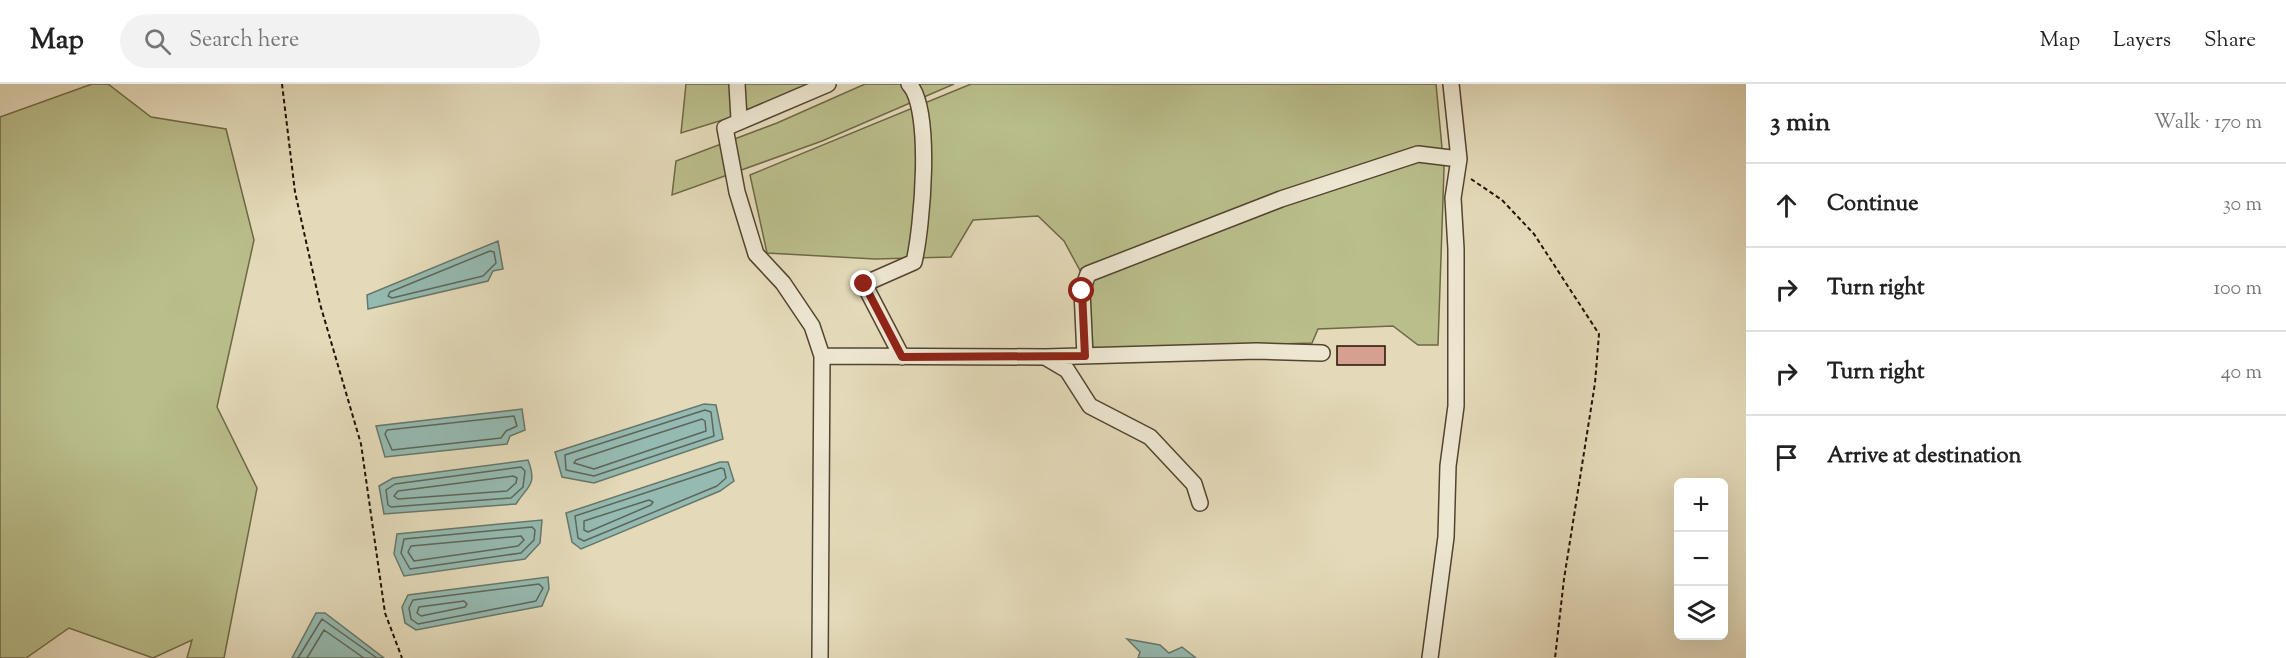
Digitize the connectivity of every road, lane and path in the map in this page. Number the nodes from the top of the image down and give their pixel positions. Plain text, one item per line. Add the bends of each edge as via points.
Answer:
1 (282, 84) edge
2 (736, 84) edge
3 (828, 84) edge
4 (909, 84) edge
5 (1451, 84) edge
6 (739, 119) junction
7 (1459, 159) junction
8 (1322, 352) dead end
9 (822, 356) junction
10 (1085, 356) junction
11 (902, 357) junction
12 (1044, 357) junction
13 (1200, 503) dead end
14 (402, 658) edge
15 (820, 658) edge
16 (1430, 658) edge
17 (1555, 658) edge

1 - 14 path via 295,192 320,304 361,444 385,613
2 - 6 street
3 - 6 street
4 - 11 street via 915,90 922,125 921,232 914,262 864,284
5 - 7 street
6 - 9 street via 725,128 737,192 756,254 783,283 812,326
7 - 10 street via 1418,154 1281,198 1088,274 1082,291
7 - 16 street via 1453,198 1456,406 1448,466 1446,537
7 - 17 path via 1469,177 1502,200 1534,234 1599,334
8 - 10 street
9 - 11 street
9 - 15 street
10 - 12 street
11 - 12 street
12 - 13 street via 1067,370 1090,406 1150,436 1194,484

